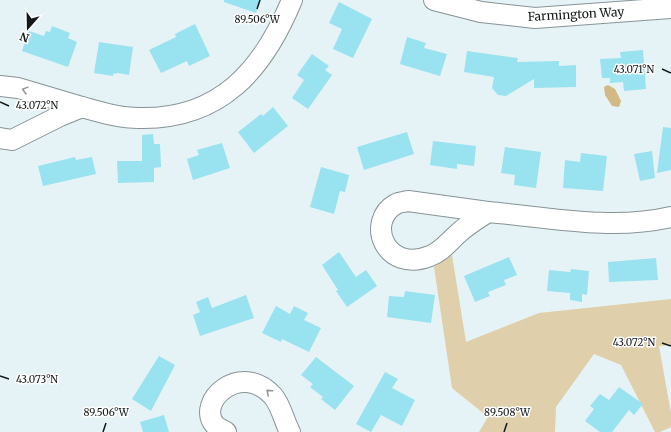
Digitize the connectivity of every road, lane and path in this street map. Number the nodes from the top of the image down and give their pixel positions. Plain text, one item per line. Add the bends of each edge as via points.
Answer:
1 (292, 0) edge
2 (434, 0) edge
3 (671, 8) edge
4 (535, 9) edge
5 (0, 86) edge
6 (82, 107) junction
7 (0, 138) edge
8 (488, 212) junction
9 (671, 217) edge
10 (226, 432) edge
11 (290, 432) edge

1 - 6 street via 281,27 266,51 240,82 216,101 182,113 155,118 120,116
2 - 4 street, Farmington Way via 481,12
3 - 4 street, Farmington Way
6 -> 5 street via 18,88
6 - 7 street via 12,140
8 - 8 street via 408,201 396,204 386,213 381,224 381,235 387,249 395,257 419,260 431,256
8 - 9 street via 572,221 635,222
11 -> 10 street via 275,398 265,388 248,381 232,383 220,390 212,406 211,416 215,425

